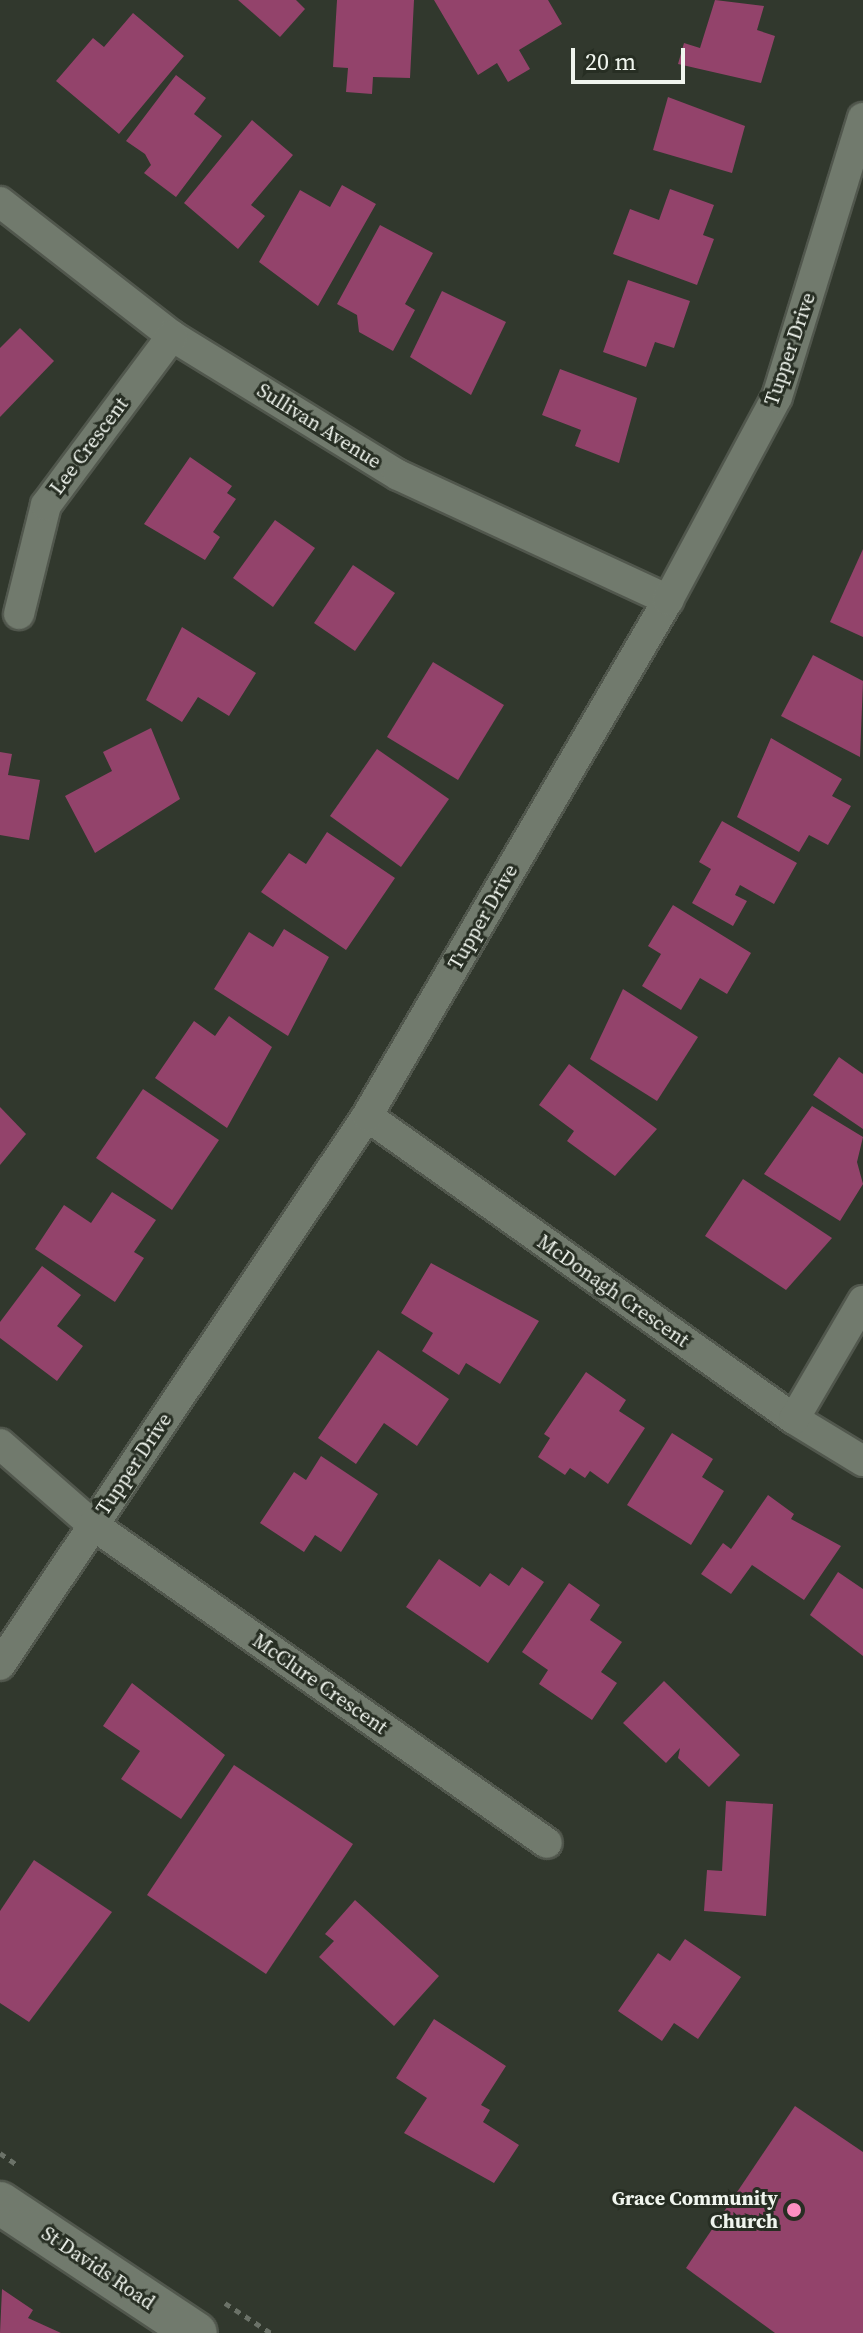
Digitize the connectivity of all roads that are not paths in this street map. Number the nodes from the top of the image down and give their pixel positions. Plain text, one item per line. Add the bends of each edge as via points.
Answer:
1 (863, 118) edge
2 (0, 202) edge
3 (172, 336) junction
4 (668, 600) junction
5 (19, 614) dead end
6 (367, 1116) junction
7 (863, 1301) edge
8 (794, 1419) junction
9 (0, 1444) edge
10 (863, 1461) edge
11 (93, 1525) junction
12 (0, 1665) edge
13 (547, 1843) dead end
14 (0, 2203) edge
15 (196, 2333) edge

1 - 4 street, Tupper Drive via 777,397
2 - 3 street, Sullivan Avenue
3 - 4 street, Sullivan Avenue via 398,475
3 - 5 street, Lee Crescent via 46,505
4 - 6 street, Tupper Drive
6 - 8 street, McDonagh Crescent
6 - 11 street, Tupper Drive
7 - 8 street
8 - 10 street, McDonagh Crescent
9 - 11 street, McClure Crescent
11 - 12 street, Tupper Drive
11 - 13 street, McClure Crescent
14 - 15 main road, St Davids Road

